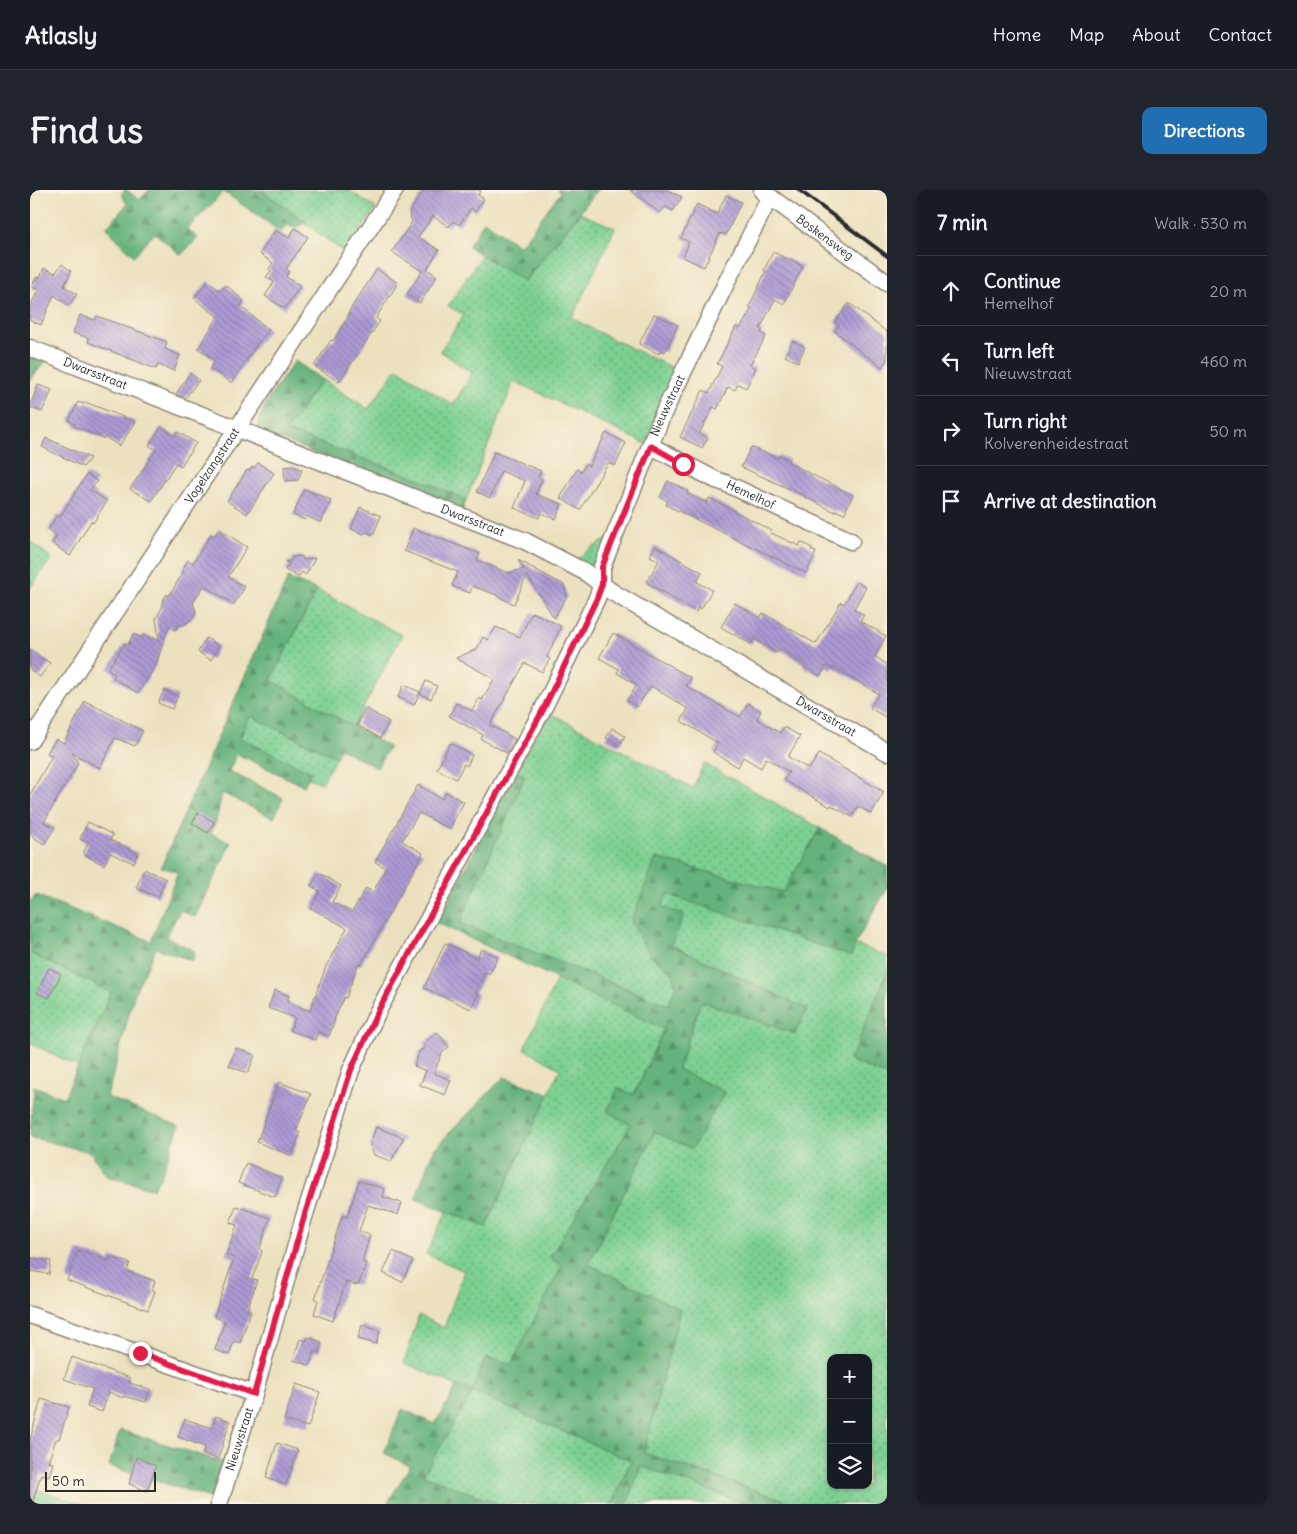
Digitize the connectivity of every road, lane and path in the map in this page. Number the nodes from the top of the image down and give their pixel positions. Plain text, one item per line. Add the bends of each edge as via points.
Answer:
1 (395, 190) edge
2 (766, 194) edge
3 (887, 283) edge
4 (30, 348) edge
5 (237, 429) junction
6 (651, 446) junction
7 (851, 541) dead end
8 (602, 584) junction
9 (30, 741) edge
10 (887, 752) edge
11 (31, 1318) edge
12 (254, 1394) junction
13 (219, 1504) edge

1 - 5 street, Vogelzangstraat
2 - 3 street, Boskensweg
2 - 6 street, Nieuwstraat
4 - 5 street, Dwarsstraat
5 - 8 street, Dwarsstraat via 525,541
5 - 9 street, Vogelzangstraat
6 - 7 street, Hemelhof via 716,480
6 - 8 street, Nieuwstraat via 602,567
8 - 10 street, Dwarsstraat
8 - 12 street, Nieuwstraat via 543,710 378,1011 351,1070 304,1217
11 - 12 street
12 - 13 street, Nieuwstraat

